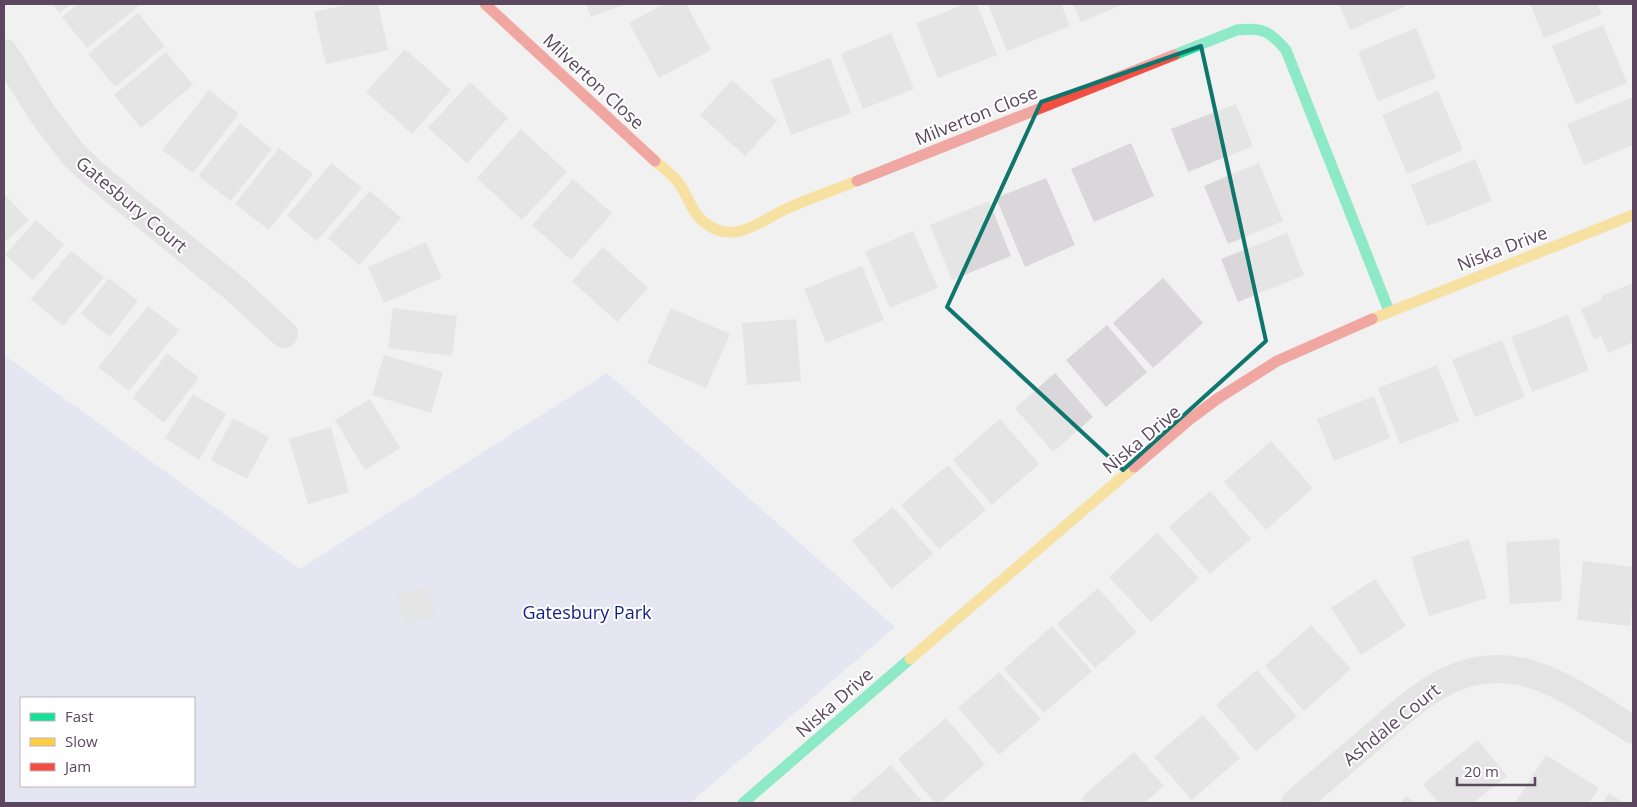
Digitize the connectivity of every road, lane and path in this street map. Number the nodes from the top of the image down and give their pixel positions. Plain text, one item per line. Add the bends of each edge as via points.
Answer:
1 (485, 4) edge
2 (4, 53) edge
3 (1633, 215) edge
4 (1389, 311) junction
5 (284, 334) dead end
6 (1633, 730) edge
7 (743, 803) edge
8 (1295, 803) edge

1 - 4 street, Milverton Close via 680,184 690,205 705,223 722,232 744,231 781,211 1237,30 1264,29 1286,50
2 - 5 street, Gatesbury Court via 44,116 73,154
3 - 4 street, Niska Drive
4 - 7 street, Niska Drive via 1277,361 1189,420
6 - 8 street, Ashdale Court via 1570,691 1531,674 1504,669 1476,670 1445,680 1413,702

